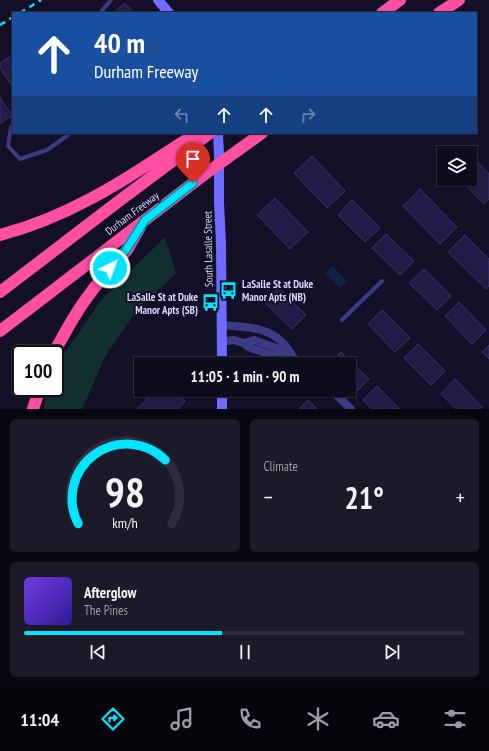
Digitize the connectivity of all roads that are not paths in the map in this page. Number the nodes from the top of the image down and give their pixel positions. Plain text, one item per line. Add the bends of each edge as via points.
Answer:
1 (111, 0) edge
2 (158, 0) edge
3 (400, 0) edge
4 (459, 0) edge
5 (101, 12) edge
6 (168, 12) edge
7 (383, 12) edge
8 (441, 12) edge
9 (12, 126) edge
10 (68, 134) edge
11 (195, 134) edge
12 (209, 134) edge
13 (218, 134) edge
14 (261, 134) edge
15 (145, 220) junction
16 (0, 235) edge
17 (382, 281) dead end
18 (0, 292) edge
19 (342, 320) dead end
20 (221, 325) junction
21 (0, 331) edge
22 (221, 342) junction
23 (58, 345) edge
24 (222, 357) edge
25 (278, 357) edge
26 (295, 357) edge
27 (37, 397) edge
28 (222, 397) edge
29 (338, 397) edge
30 (32, 409) edge
31 (222, 409) edge
32 (351, 409) edge

1 - 5 lane
2 - 6 street
3 - 7 highway
4 - 8 highway
9 - 10 lane via 8,146 20,159 47,150
11 - 16 highway via 89,200 38,223
12 - 18 highway, Durham Freeway
13 - 20 street, South Lasalle Street
14 - 15 highway, Durham Freeway
15 - 21 highway, Durham Freeway
15 - 23 highway via 126,250 81,306
17 - 19 lane
20 - 22 street, South Lasalle Street
20 - 26 street via 265,331 285,344
22 - 24 street, South Lasalle Street
22 - 25 street via 234,340
27 - 30 highway
28 - 31 street
29 - 32 street

